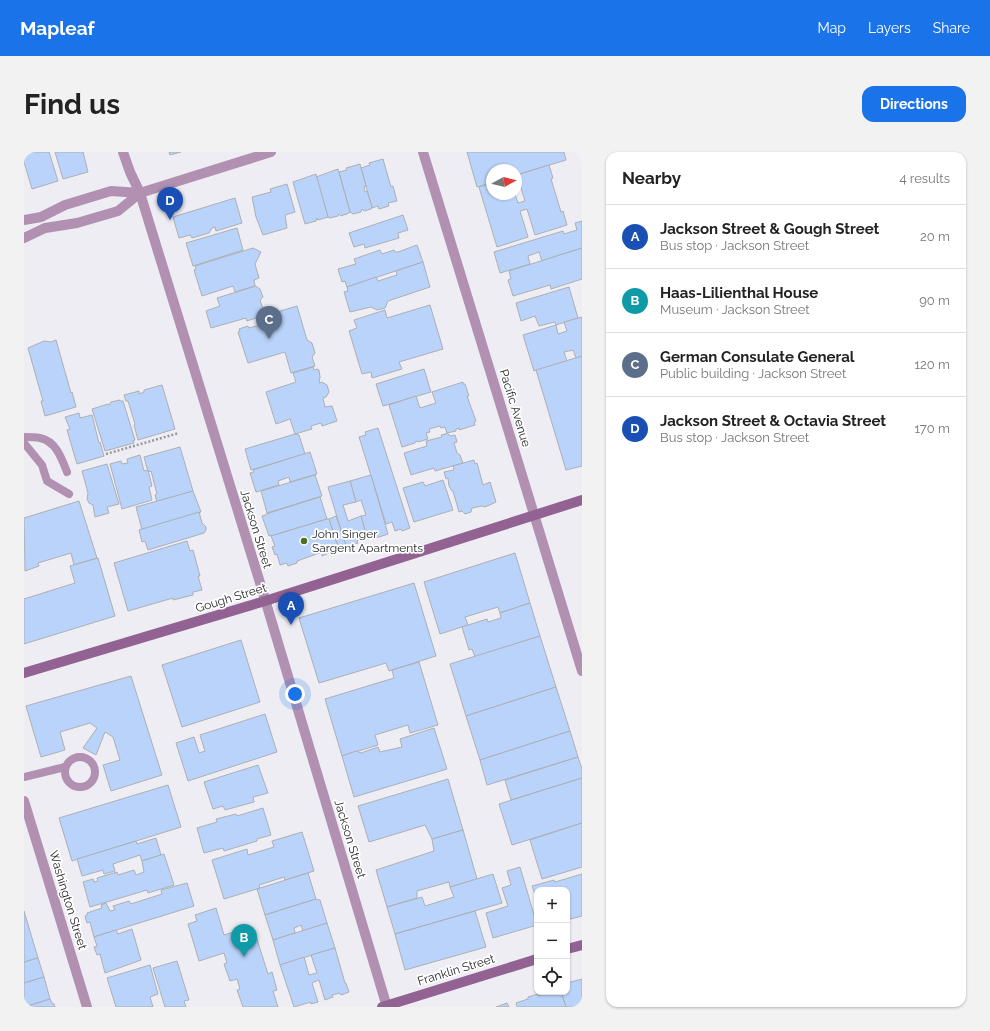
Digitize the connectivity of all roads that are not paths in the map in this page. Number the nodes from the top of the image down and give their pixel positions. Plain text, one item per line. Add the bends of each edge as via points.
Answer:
1 (123, 152) edge
2 (271, 152) edge
3 (423, 152) edge
4 (140, 193) junction
5 (41, 217) junction
6 (24, 220) edge
7 (45, 228) junction
8 (24, 238) edge
9 (24, 437) edge
10 (24, 443) edge
11 (67, 472) dead end
12 (69, 494) dead end
13 (582, 500) edge
14 (534, 515) junction
15 (265, 601) junction
16 (582, 671) edge
17 (24, 673) edge
18 (65, 767) dead end
19 (24, 777) edge
20 (24, 801) edge
21 (582, 945) edge
22 (570, 948) edge
23 (534, 960) edge
24 (385, 1006) edge
25 (87, 1007) edge

1 - 4 street, Jackson Street
2 - 4 street
3 - 14 street, Pacific Avenue
4 - 5 street via 111,191 65,205
4 - 7 street via 118,211 77,223
4 - 15 street, Jackson Street
5 - 6 street
5 - 7 lane
7 - 8 street
9 - 11 lane via 41,438 53,445 62,457
10 - 12 lane via 42,465 48,481
13 - 14 street, Gough Street
14 - 15 street, Gough Street
14 - 16 street, Pacific Avenue
15 - 17 street, Gough Street
15 - 24 street, Jackson Street
18 - 19 lane
20 - 25 street, Washington Street
21 - 22 street
23 - 24 street, Franklin Street

